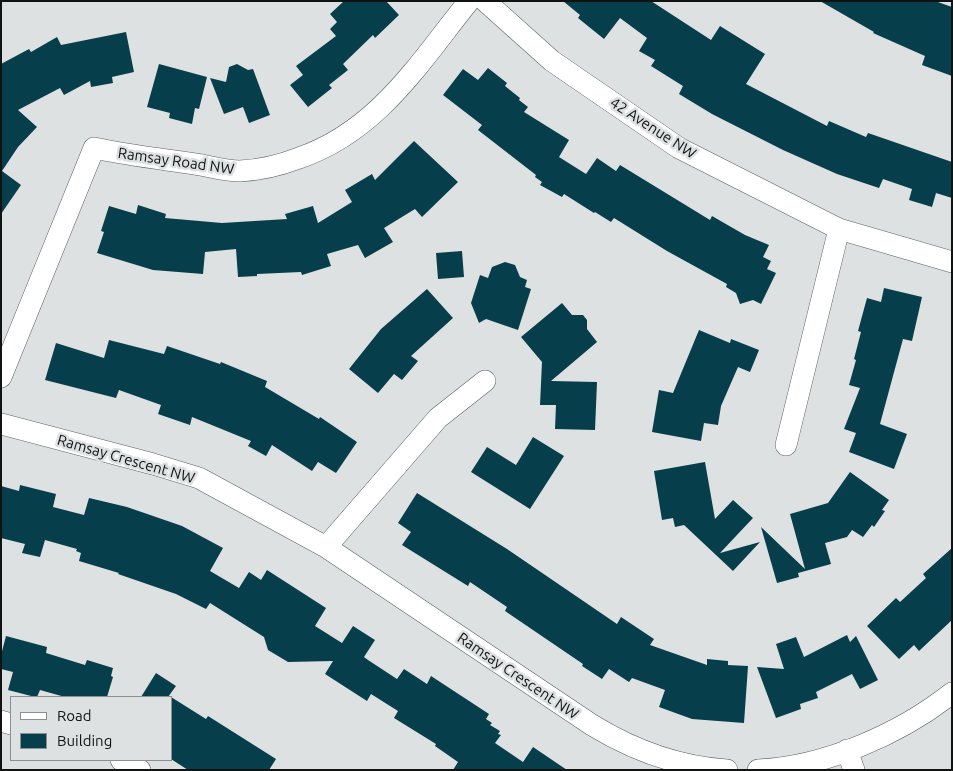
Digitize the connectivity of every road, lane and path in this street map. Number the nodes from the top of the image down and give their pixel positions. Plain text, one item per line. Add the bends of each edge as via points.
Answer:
1 (469, 1) edge
2 (485, 1) edge
3 (839, 229) junction
4 (952, 262) edge
5 (1, 377) edge
6 (485, 381) dead end
7 (1, 424) edge
8 (786, 444) dead end
9 (326, 547) junction
10 (952, 693) edge
11 (847, 750) junction
12 (123, 761) edge
13 (140, 770) edge
14 (726, 770) edge
15 (758, 770) edge
16 (854, 770) edge

1 - 5 street, Ramsay Road NW via 393,96 354,130 310,154 263,168 239,171 94,148
2 - 3 street, 42 Avenue NW via 552,61 679,148
3 - 4 street, 42 Avenue NW
3 - 8 street
6 - 9 street via 438,418
7 - 9 street, Ramsay Crescent NW via 199,478
9 - 14 street, Ramsay Crescent NW via 614,738 662,758
10 - 11 street via 900,727
11 - 15 street via 795,766
11 - 16 street
12 - 13 street

